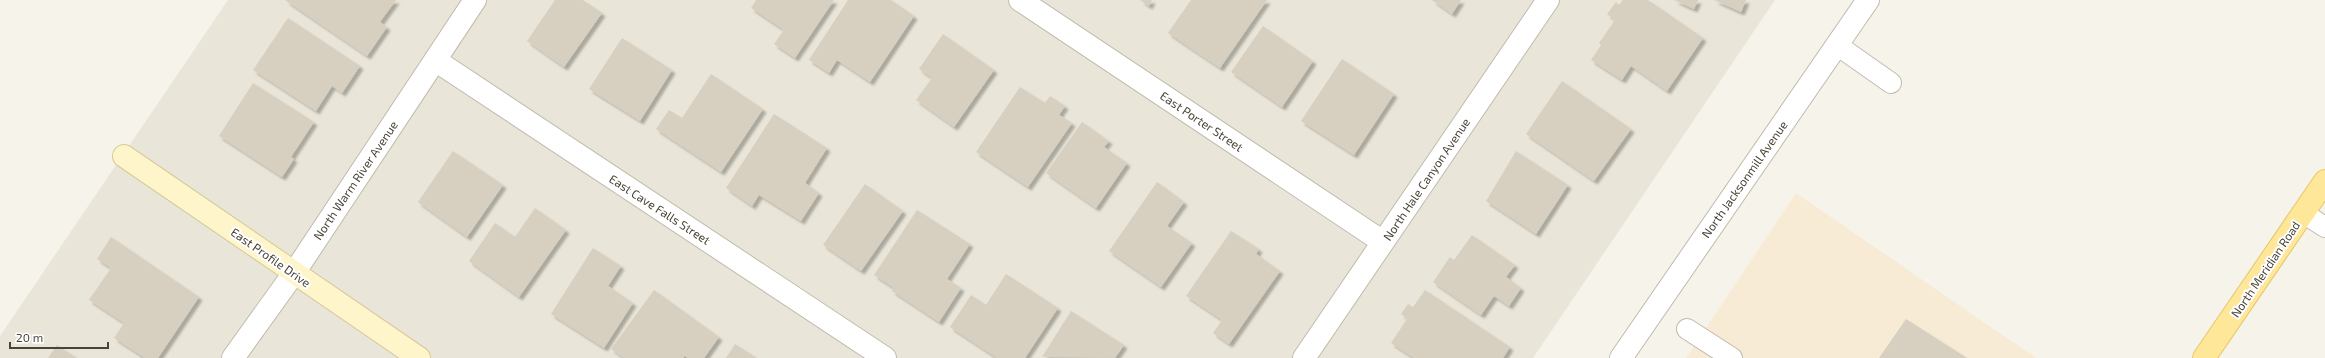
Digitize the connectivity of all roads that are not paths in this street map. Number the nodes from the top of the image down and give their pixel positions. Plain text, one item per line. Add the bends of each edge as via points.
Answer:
1 (475, 0) edge
2 (1020, 0) edge
3 (1548, 0) edge
4 (1868, 0) edge
5 (1837, 45) junction
6 (435, 60) junction
7 (1891, 83) dead end
8 (124, 156) dead end
9 (2325, 181) edge
10 (2303, 213) junction
11 (2325, 227) edge
12 (1383, 242) junction
13 (294, 273) junction
14 (1687, 329) dead end
15 (233, 358) edge
16 (418, 358) edge
17 (885, 358) edge
18 (1304, 358) edge
19 (1621, 358) edge
20 (1732, 358) edge
21 (2204, 358) edge

1 - 6 street, North Warm River Avenue
2 - 12 street, East Porter Street
3 - 12 street, North Hale Canyon Avenue
4 - 5 street, North Jacksonmill Avenue
5 - 7 lane
5 - 19 street, North Jacksonmill Avenue
6 - 13 street, North Warm River Avenue
6 - 17 street, East Cave Falls Street
8 - 13 street, East Profile Drive
9 - 10 main road, North Meridian Road
10 - 11 lane
10 - 21 main road, North Meridian Road
12 - 18 street, North Hale Canyon Avenue
13 - 15 street, North Warm River Avenue
13 - 16 street, East Profile Drive
14 - 20 lane

